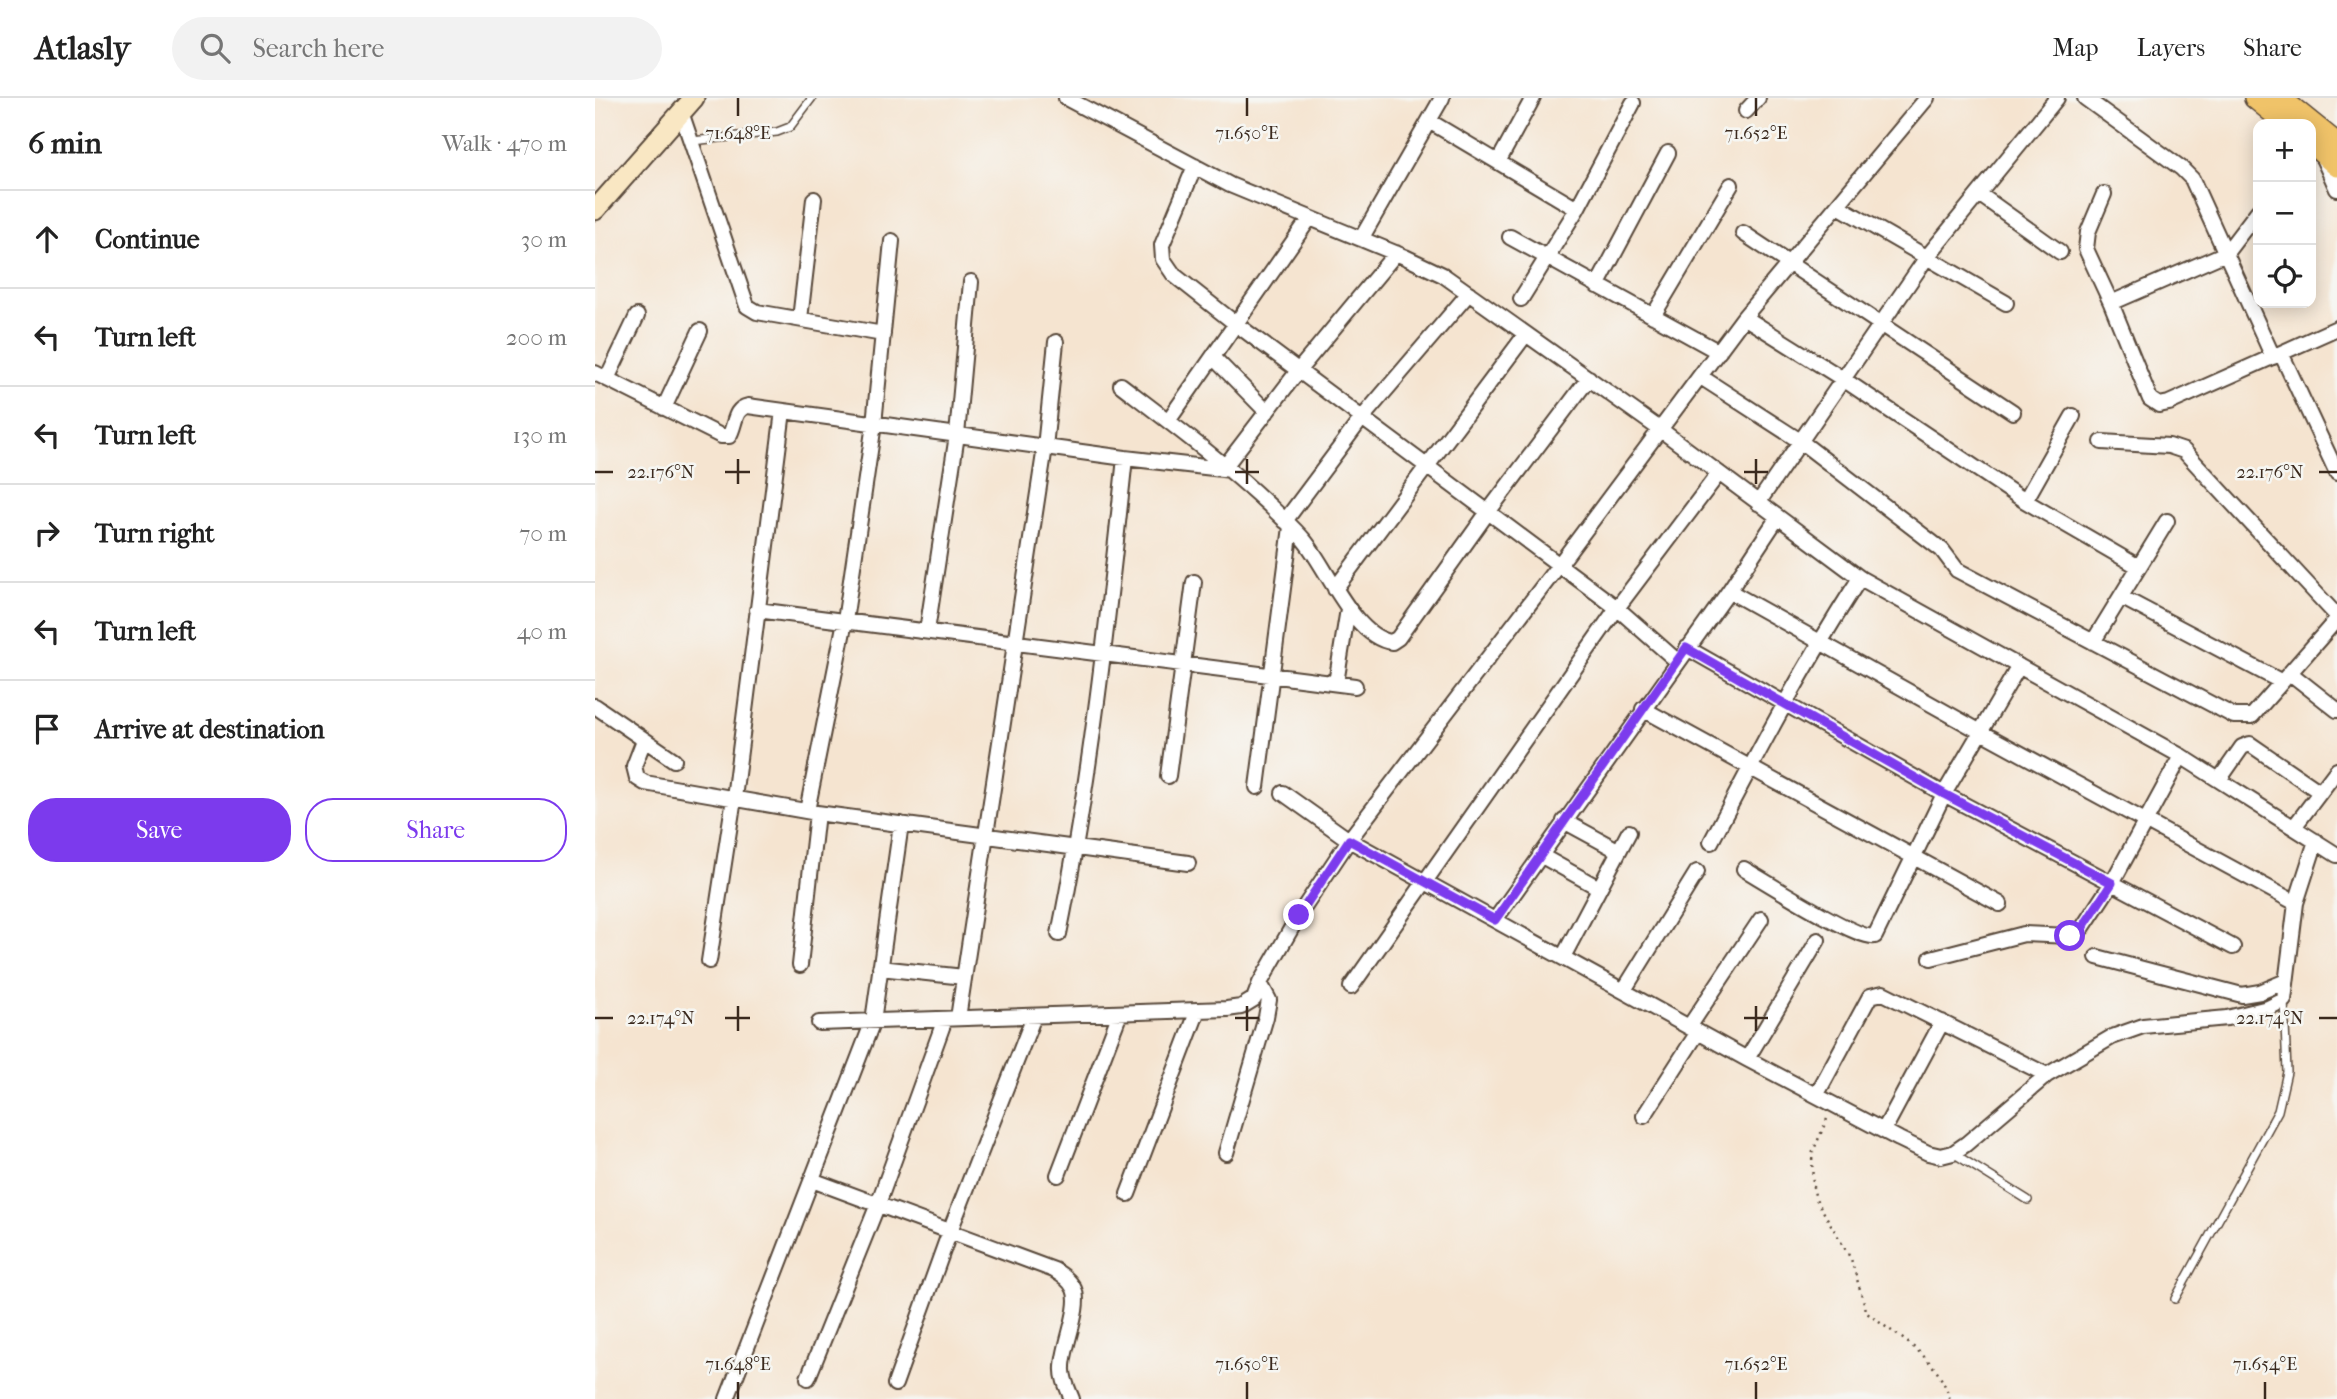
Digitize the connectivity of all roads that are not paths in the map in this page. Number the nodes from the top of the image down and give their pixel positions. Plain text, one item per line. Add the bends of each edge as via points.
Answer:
1 (812, 98) edge
2 (1066, 98) edge
3 (1442, 98) edge
4 (1533, 98) edge
5 (1758, 98) edge
6 (2057, 98) edge
7 (2085, 98) edge
8 (2255, 98) edge
9 (2280, 98) edge
10 (1924, 99) edge
11 (1633, 103) dead end
12 (688, 105) edge
13 (1746, 111) dead end
14 (2281, 119) edge
15 (1429, 121) junction
16 (691, 141) junction
17 (2322, 146) edge
18 (1668, 153) dead end
19 (1498, 162) junction
20 (1195, 166) junction
21 (2337, 166) edge
22 (1731, 185) dead end
23 (2337, 189) edge
24 (1979, 194) junction
25 (2104, 194) dead end
26 (814, 199) dead end
27 (1837, 206) junction
28 (1577, 209) junction
29 (595, 210) edge
30 (2253, 218) edge
31 (1310, 219) junction
32 (1743, 233) dead end
33 (1510, 237) dead end
34 (1361, 239) junction
35 (893, 242) dead end
36 (2060, 252) dead end
37 (1396, 253) junction
38 (2226, 253) junction
39 (1927, 257) junction
40 (1548, 258) junction
41 (1789, 264) junction
42 (971, 282) dead end
43 (1597, 285) junction
44 (1469, 293) junction
45 (1521, 299) dead end
46 (2006, 303) dead end
47 (2111, 303) junction
48 (637, 316) dead end
49 (1653, 316) junction
50 (1744, 317) junction
51 (800, 319) junction
52 (1236, 324) junction
53 (1881, 324) junction
54 (2337, 328) edge
55 (701, 331) dead end
56 (883, 334) junction
57 (1526, 334) junction
58 (1056, 342) dead end
59 (1719, 352) junction
60 (2277, 355) junction
61 (1213, 357) junction
62 (1298, 371) junction
63 (601, 376) edge
64 (1701, 377) junction
65 (1589, 379) junction
66 (1843, 379) junction
67 (1121, 385) dead end
68 (664, 408) junction
69 (783, 411) junction
70 (1267, 412) junction
71 (2013, 412) dead end
72 (2073, 416) dead end
73 (1362, 418) junction
74 (1168, 421) junction
75 (874, 424) junction
76 (1661, 430) junction
77 (957, 435) junction
78 (1800, 441) junction
79 (2102, 442) dead end
80 (1045, 447) junction
81 (1125, 458) junction
82 (1427, 467) junction
83 (1229, 468) junction
84 (1719, 473) junction
85 (2337, 473) edge
86 (2025, 501) junction
87 (1758, 503) junction
88 (1488, 512) junction
89 (1778, 517) junction
90 (2167, 521) dead end
91 (1288, 524) junction
92 (1559, 565) junction
93 (2139, 567) junction
94 (1860, 578) junction
95 (1194, 582) dead end
96 (1335, 589) junction
97 (1729, 591) junction
98 (2121, 597) junction
99 (1617, 608) junction
100 (1348, 609) junction
101 (758, 610) junction
102 (2337, 617) edge
103 (845, 621) junction
104 (927, 631) junction
105 (1820, 641) junction
106 (1014, 642) junction
107 (2093, 642) junction
108 (1686, 648) junction
109 (1104, 654) junction
110 (1677, 661) junction
111 (1183, 664) junction
112 (2019, 666) junction
113 (1271, 675) junction
114 (2286, 678) junction
115 (1336, 683) junction
116 (1355, 686) dead end
117 (1783, 704) junction
118 (595, 706) edge
119 (1643, 709) junction
120 (2337, 710) edge
121 (1981, 732) junction
122 (644, 740) junction
123 (2181, 757) junction
124 (674, 760) dead end
125 (1750, 768) junction
126 (2337, 770) edge
127 (1168, 776) dead end
128 (2219, 780) junction
129 (1257, 787) dead end
130 (2321, 792) junction
131 (1283, 793) dead end
132 (1944, 794) junction
133 (734, 798) junction
134 (812, 812) junction
135 (1564, 821) junction
136 (2145, 822) junction
137 (901, 824) junction
138 (2294, 827) junction
139 (1629, 832) dead end
140 (986, 836) junction
141 (1349, 840) junction
142 (2316, 841) junction
143 (1711, 842) dead end
144 (1076, 848) junction
145 (1619, 851) junction
146 (1540, 855) junction
147 (2337, 855) edge
148 (1913, 857) junction
149 (1188, 863) dead end
150 (1744, 869) dead end
151 (1697, 872) dead end
152 (1424, 880) junction
153 (2112, 883) junction
154 (1599, 888) junction
155 (2296, 903) junction
156 (2000, 904) dead end
157 (1761, 919) dead end
158 (1495, 920) junction
159 (1059, 934) dead end
160 (1818, 940) dead end
161 (2233, 947) dead end
162 (1563, 957) junction
163 (2097, 957) dead end
164 (1931, 958) dead end
165 (709, 961) dead end
166 (800, 965) dead end
167 (880, 968) junction
168 (964, 977) junction
169 (2286, 981) junction
170 (1260, 983) junction
171 (1351, 987) dead end
172 (1624, 990) junction
173 (2284, 999) junction
174 (1198, 1010) junction
175 (1119, 1013) junction
176 (1034, 1016) junction
177 (952, 1019) junction
178 (873, 1021) junction
179 (1942, 1022) junction
180 (819, 1023) dead end
181 (1694, 1029) junction
182 (1747, 1059) junction
183 (2047, 1075) junction
184 (1817, 1094) junction
185 (1644, 1116) dead end
186 (1884, 1130) junction
187 (1226, 1153) dead end
188 (1953, 1153) junction
189 (1058, 1175) dead end
190 (813, 1180) junction
191 (1128, 1194) dead end
192 (2028, 1200) dead end
193 (879, 1204) junction
194 (950, 1231) junction
195 (2175, 1299) dead end
196 (808, 1378) dead end
197 (895, 1384) dead end
198 (727, 1399) edge
199 (1072, 1399) edge

1 - 16 lane via 790,127 777,132
2 - 20 street
3 - 15 street
4 - 19 street
5 - 13 street
6 - 24 street
7 - 38 street via 2192,179
8 - 14 main road
9 - 17 main road
10 - 27 street
11 - 28 street
12 - 16 street
12 - 29 street
15 - 19 street
15 - 34 street
16 - 51 street via 747,306
17 - 21 main road
17 - 23 street
18 - 43 street
19 - 28 street
20 - 31 street
20 - 52 street via 1162,245 1163,259 1174,275
22 - 49 street
24 - 36 street
24 - 39 street
25 - 47 street via 2086,249
26 - 51 street
27 - 39 street
27 - 41 street
28 - 40 street
30 - 38 street
31 - 34 street
31 - 52 street
32 - 41 street
33 - 40 street
34 - 37 street
35 - 56 street
37 - 44 street
37 - 62 street
38 - 47 street
38 - 60 street
39 - 46 street
39 - 53 street
40 - 43 street
40 - 45 street
41 - 50 street
41 - 53 street
42 - 77 street
43 - 49 street
44 - 57 street
44 - 73 street
47 - 60 street via 2150,399 2159,405
48 - 63 street
49 - 59 street
50 - 59 street
50 - 66 street
51 - 56 street
52 - 61 street
52 - 62 street
53 - 66 street
53 - 71 street
54 - 60 street
55 - 68 street
56 - 75 street
57 - 65 street
57 - 82 street
58 - 80 street
59 - 64 street
60 - 85 street
61 - 70 street
61 - 74 street
62 - 70 street
62 - 73 street
63 - 68 street
64 - 76 street
64 - 78 street
65 - 76 street
65 - 88 street
66 - 78 street
66 - 86 street
67 - 74 street
68 - 69 street via 721,436 729,436 741,407
69 - 75 street
69 - 101 street
70 - 83 street
72 - 86 street
73 - 82 street
73 - 91 street
74 - 83 street
75 - 77 street
75 - 103 street
76 - 84 street
76 - 92 street
77 - 80 street
77 - 104 street
78 - 87 street
78 - 107 street via 1942,550 1957,569
79 - 102 street via 2169,446 2184,452
80 - 81 street
80 - 106 street
81 - 83 street
81 - 109 street
82 - 88 street
82 - 96 street
83 - 91 street
84 - 87 street
84 - 99 street
86 - 93 street
87 - 89 street
88 - 92 street
88 - 100 street via 1398,638 1384,641
89 - 94 street
89 - 97 street
90 - 93 street
91 - 96 street via 1322,564
91 - 113 street
92 - 99 street
92 - 141 street
93 - 98 street
94 - 105 street
94 - 112 street
95 - 111 street
96 - 100 street
97 - 105 street
97 - 108 street
98 - 107 street
98 - 114 street
99 - 110 street
99 - 152 street
100 - 115 street
101 - 103 street
101 - 133 street
102 - 114 street
103 - 104 street
103 - 134 street
104 - 106 street
105 - 117 street
105 - 121 street
106 - 109 street
106 - 140 street
107 - 114 street via 2234,716 2252,716
108 - 110 street
108 - 117 street
109 - 111 street
109 - 144 street
110 - 119 street
111 - 113 street
111 - 127 street
112 - 121 street
112 - 123 street
113 - 115 street
113 - 129 street
114 - 120 street
115 - 116 street
117 - 125 street
117 - 132 street
118 - 122 street
119 - 125 street
119 - 135 street
121 - 132 street
121 - 136 street
122 - 124 street
122 - 133 street via 634,766 636,778
123 - 128 street
123 - 136 street
125 - 143 street
125 - 148 street
126 - 130 street
128 - 130 street via 2242,747 2250,744
128 - 138 street
130 - 138 street
131 - 141 street
132 - 148 street
132 - 153 street
133 - 134 street
133 - 165 street
134 - 137 street
134 - 166 street
135 - 145 street
135 - 146 street
136 - 153 street
136 - 155 street
137 - 140 street
137 - 167 street
138 - 142 street
139 - 145 street
140 - 144 street
140 - 168 street
141 - 152 street
141 - 170 street
142 - 147 street
142 - 155 street
144 - 149 street
144 - 159 street
145 - 154 street
146 - 154 street
146 - 158 street
148 - 150 street via 1871,938
148 - 156 street
151 - 172 street
152 - 158 street
152 - 171 street
153 - 161 street
153 - 164 street via 2083,927 2070,936 2024,934
154 - 162 street
155 - 169 street
157 - 181 street
158 - 162 street
160 - 182 street
162 - 172 street
163 - 169 street via 2242,995
167 - 168 street
167 - 178 street
168 - 177 street
169 - 173 street
170 - 174 street via 1254,999 1241,1007
170 - 187 street via 1269,1000 1266,1017
172 - 181 street
173 - 183 street via 2227,1018 2128,1030
173 - 195 lane via 2287,1073 2278,1111
174 - 175 street
174 - 191 street
175 - 176 street
175 - 189 street
176 - 177 street
176 - 194 street
177 - 178 street
177 - 193 street
178 - 180 street
178 - 190 street
179 - 183 street
179 - 184 street via 1883,993 1870,996
179 - 186 street
181 - 182 street
181 - 185 street
182 - 184 street
183 - 188 street
184 - 186 street
186 - 188 street via 1928,1153
188 - 192 lane
190 - 193 street
190 - 198 street
193 - 194 street
193 - 196 street
194 - 197 street
194 - 199 street via 1066,1278 1075,1291 1075,1306 1062,1367

